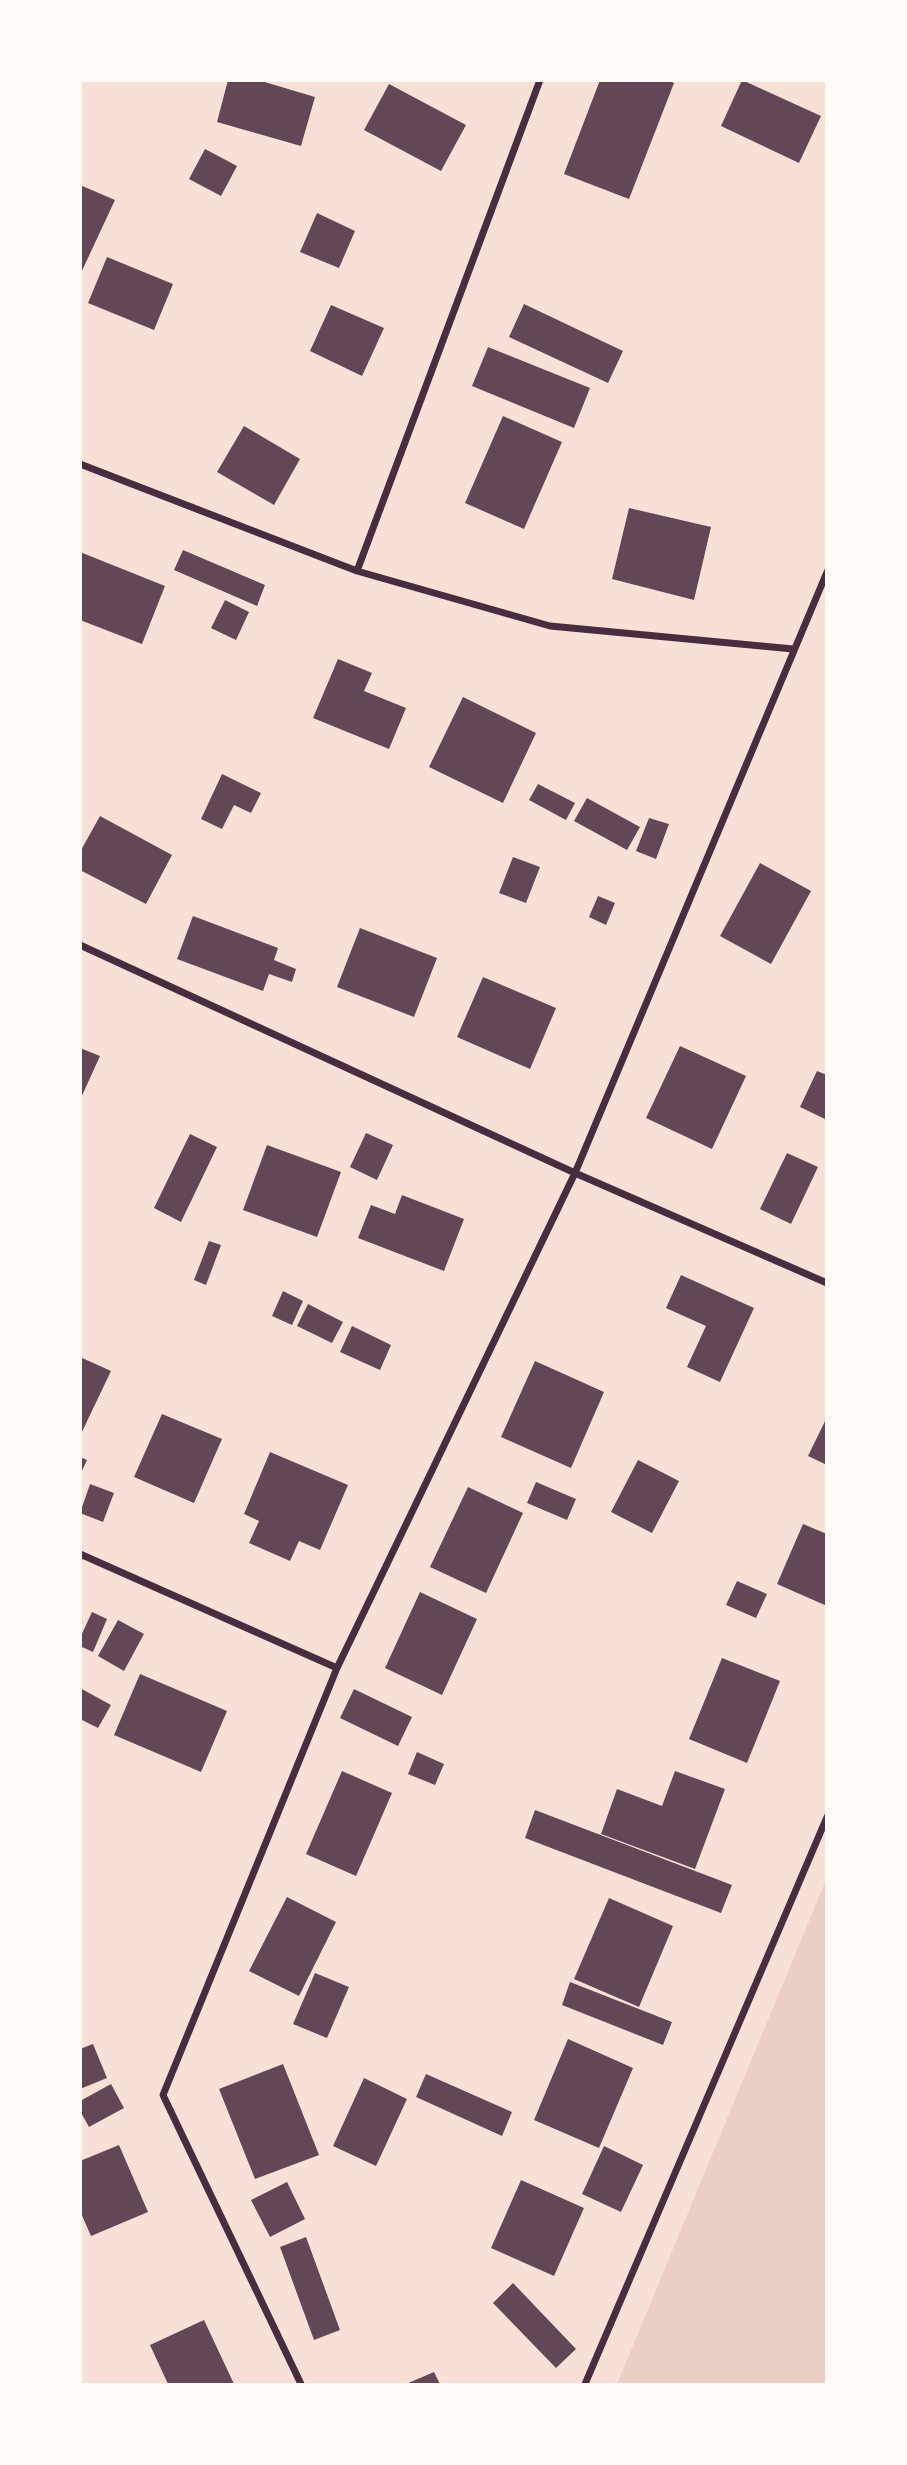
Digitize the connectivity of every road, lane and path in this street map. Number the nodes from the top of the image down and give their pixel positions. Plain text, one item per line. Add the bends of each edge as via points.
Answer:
1 (540, 80) edge
2 (80, 464) edge
3 (357, 570) junction
4 (827, 572) edge
5 (793, 649) junction
6 (80, 945) edge
7 (575, 1172) junction
8 (827, 1283) edge
9 (80, 1553) edge
10 (337, 1668) junction
11 (827, 1816) edge
12 (301, 2385) edge
13 (585, 2385) edge

1 - 3 street
2 - 3 street
3 - 5 street via 550,626
4 - 5 street
5 - 7 street
6 - 7 street
7 - 8 street
7 - 10 street
9 - 10 street
10 - 12 street via 163,2095
11 - 13 street

